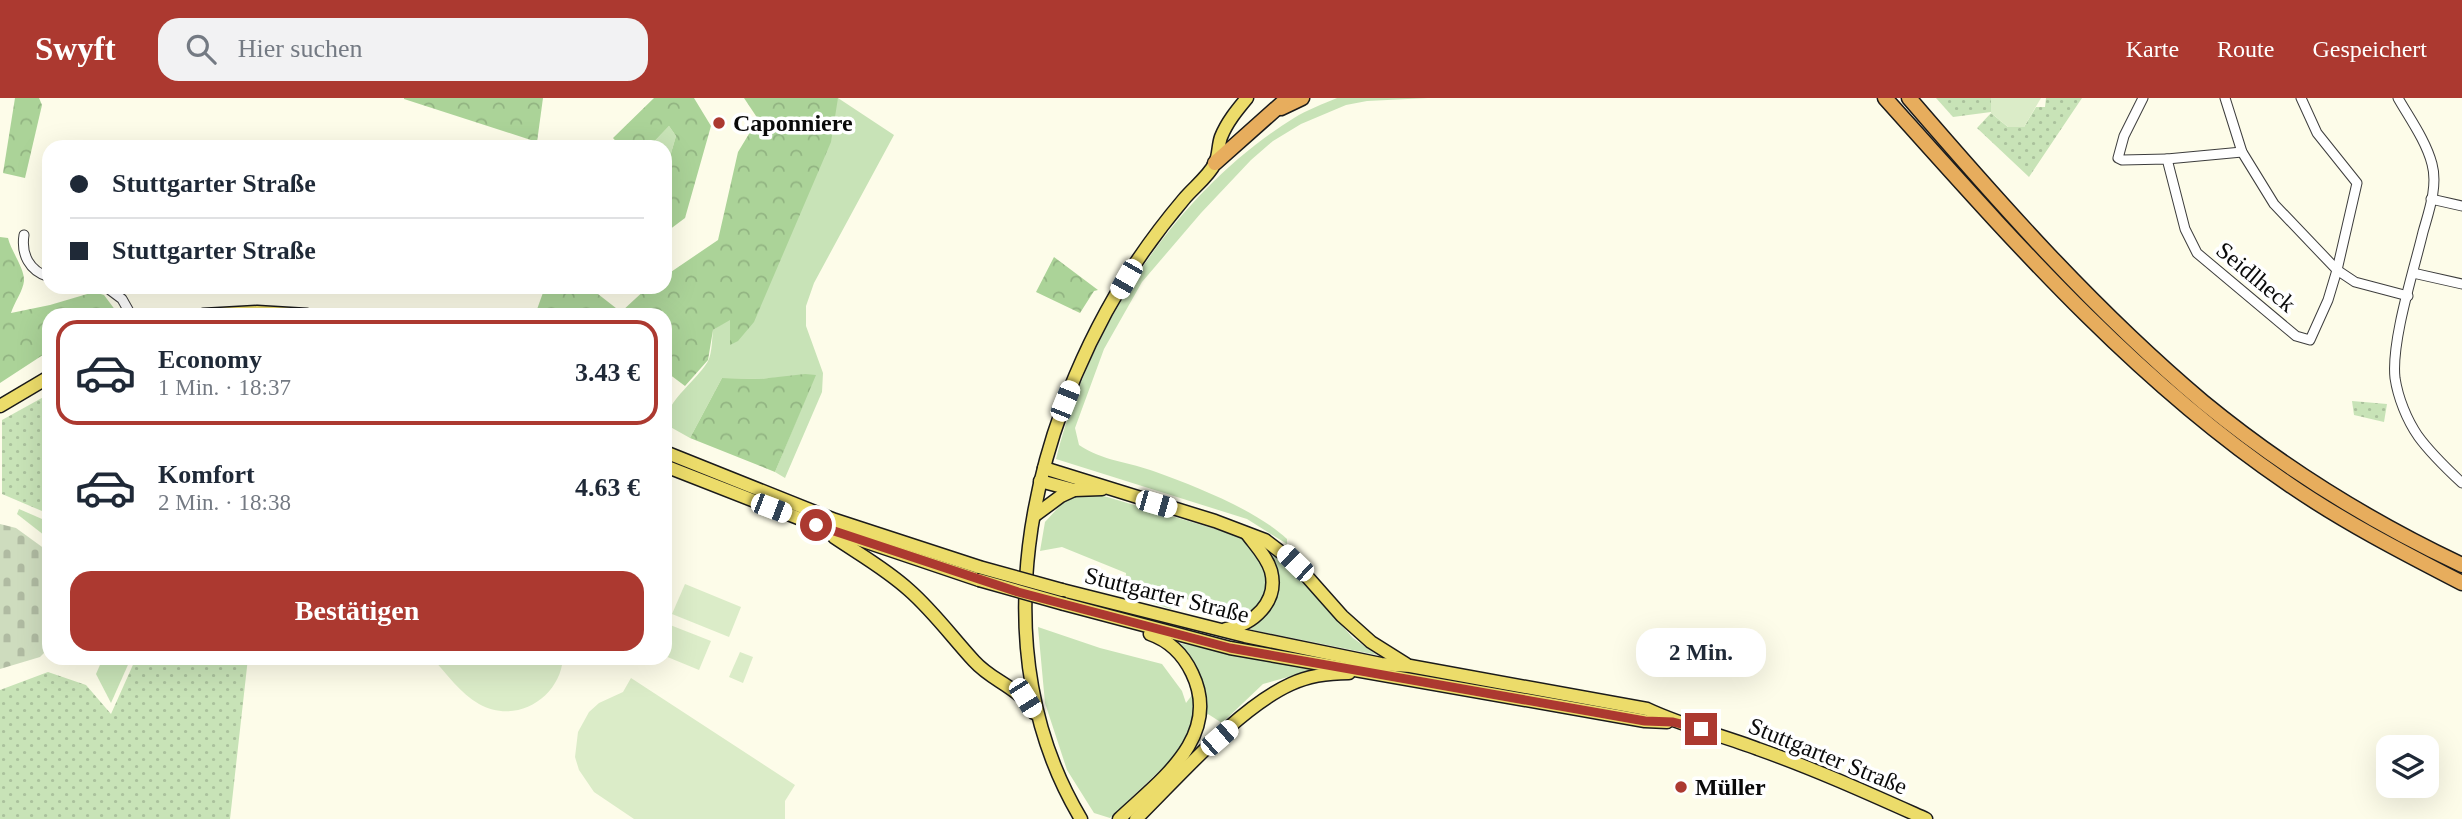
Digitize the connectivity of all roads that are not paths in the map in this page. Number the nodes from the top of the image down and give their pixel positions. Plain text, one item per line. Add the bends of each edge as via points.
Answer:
1 (1247, 98) edge
2 (1288, 98) edge
3 (1303, 98) edge
4 (1885, 98) edge
5 (1909, 98) edge
6 (2143, 98) edge
7 (2225, 98) edge
8 (2301, 98) edge
9 (2398, 98) edge
10 (1273, 111) junction
11 (2242, 152) junction
12 (2167, 159) junction
13 (1215, 163) junction
14 (2431, 199) junction
15 (2462, 206) edge
16 (24, 235) dead end
17 (2337, 270) junction
18 (2413, 273) junction
19 (42, 274) edge
20 (2462, 284) edge
21 (115, 294) edge
22 (2408, 296) junction
23 (127, 308) edge
24 (42, 381) edge
25 (0, 406) edge
26 (672, 455) edge
27 (672, 469) edge
28 (1042, 475) junction
29 (2462, 483) edge
30 (1106, 489) junction
31 (1074, 490) junction
32 (1034, 516) junction
33 (816, 525) junction
34 (1245, 531) junction
35 (2462, 565) edge
36 (979, 574) junction
37 (2462, 583) edge
38 (1064, 604) junction
39 (1224, 629) junction
40 (1410, 666) junction
41 (1375, 672) junction
42 (1038, 720) junction
43 (1673, 722) junction
44 (1080, 819) edge
45 (1119, 819) edge
46 (1136, 819) edge
47 (1926, 819) edge

1 - 13 main road via 1220,138
2 - 10 highway
3 - 10 highway
4 - 37 highway via 2009,236 2126,354 2196,415 2287,484 2375,538
5 - 35 highway via 2094,302 2203,401 2296,471
6 - 12 street via 2118,158
7 - 11 street
8 - 17 street via 2317,134 2357,183
9 - 14 street via 2432,165
10 - 13 highway
11 - 12 street
11 - 17 street via 2274,204
12 - 17 street, Seidlheck via 2185,229 2197,253 2296,336 2310,340
13 - 28 main road via 1153,240 1104,317 1065,401
14 - 15 street
14 - 18 street
16 - 19 street via 29,263
17 - 22 street via 2355,282
18 - 20 street
18 - 22 street
21 - 23 street
22 - 29 street via 2395,358 2400,401 2418,435
24 - 25 main road
26 - 36 main road, Stuttgarter Straße
27 - 33 main road, Stuttgarter Straße
28 - 30 main road
28 - 31 main road
28 - 32 main road
30 - 31 main road
30 - 34 main road
31 - 32 main road
32 - 42 main road via 1024,610
33 - 36 main road, Stuttgarter Straße
33 - 42 main road via 908,589 975,662 1025,698
34 - 39 main road via 1271,569 1271,595 1252,621
34 - 40 main road via 1282,551 1342,616 1371,642
36 - 38 main road, Stuttgarter Straße, bridge
36 - 39 main road, Stuttgarter Straße, bridge
38 - 41 main road, Stuttgarter Straße via 1230,648
38 - 45 main road via 1164,639 1196,681 1201,704 1193,741
39 - 40 main road, Stuttgarter Straße via 1381,664
40 - 43 main road, Stuttgarter Straße via 1647,709
41 - 43 main road, Stuttgarter Straße via 1645,721
41 - 46 main road via 1319,676 1293,683 1261,701
42 - 44 main road via 1047,752
43 - 47 main road, Stuttgarter Straße via 1822,773

